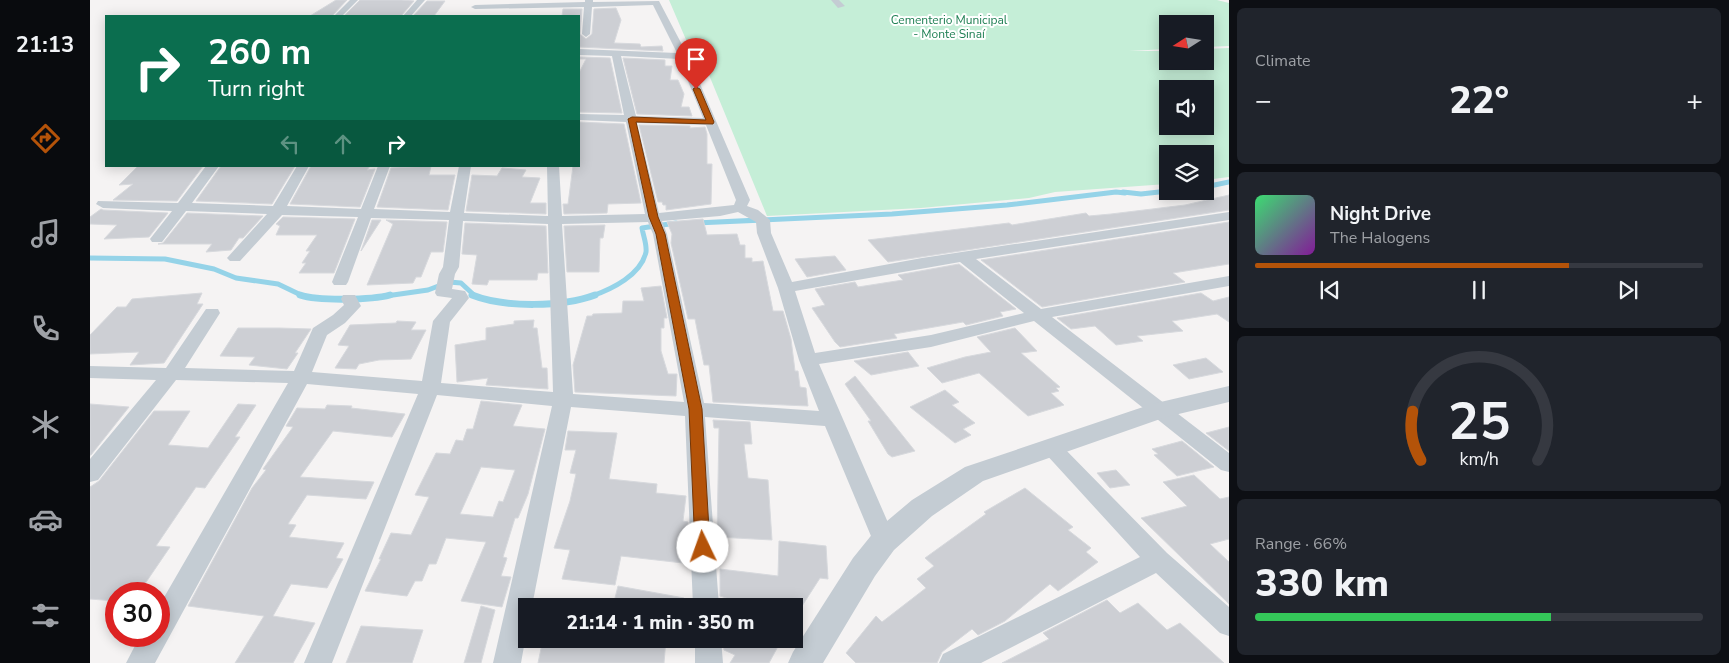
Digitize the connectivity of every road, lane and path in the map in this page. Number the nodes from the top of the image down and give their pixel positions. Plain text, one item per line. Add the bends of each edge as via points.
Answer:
1 (354, 0) edge
2 (420, 0) edge
3 (834, 0) edge
4 (656, 2) edge
5 (477, 3) edge
6 (532, 3) edge
7 (589, 3) edge
8 (841, 6) dead end
9 (339, 15) edge
10 (408, 15) edge
11 (471, 15) edge
12 (528, 15) edge
13 (586, 34) dead end
14 (580, 52) edge
15 (616, 54) junction
16 (682, 56) junction
17 (580, 117) edge
18 (632, 119) junction
19 (710, 122) junction
20 (212, 167) edge
21 (302, 167) edge
22 (384, 167) edge
23 (465, 167) edge
24 (553, 167) edge
25 (103, 204) dead end
26 (180, 207) junction
27 (739, 208) junction
28 (278, 210) junction
29 (365, 214) junction
30 (1227, 217) edge
31 (456, 218) junction
32 (554, 220) junction
33 (656, 224) junction
34 (157, 239) dead end
35 (963, 257) junction
36 (235, 258) dead end
37 (1229, 281) edge
38 (786, 288) junction
39 (212, 314) dead end
40 (1037, 314) junction
41 (808, 360) junction
42 (90, 372) edge
43 (172, 373) junction
44 (301, 377) junction
45 (430, 389) junction
46 (1229, 394) edge
47 (563, 400) junction
48 (695, 409) junction
49 (1161, 410) junction
50 (832, 419) junction
51 (1051, 446) junction
52 (1229, 464) edge
53 (90, 474) edge
54 (884, 541) junction
55 (1158, 560) junction
56 (706, 598) edge
57 (170, 610) edge
58 (1229, 624) edge
59 (149, 647) edge
60 (708, 648) edge
61 (140, 663) edge
62 (318, 663) edge
63 (507, 663) edge
64 (709, 663) edge
65 (805, 663) edge
66 (953, 663) edge

1 - 9 street
2 - 10 street
3 - 8 street
4 - 7 street
4 - 16 street
5 - 6 street
5 - 11 street
6 - 7 street
6 - 12 street
7 - 13 street
14 - 15 street
15 - 16 street
15 - 18 street
16 - 19 street
17 - 18 street
18 - 19 street
18 - 33 street
19 - 27 street via 743,200
20 - 26 street
21 - 28 street
22 - 29 street
23 - 31 street
24 - 32 street
25 - 26 street
26 - 28 street
26 - 34 street
27 - 33 street
27 - 38 street via 763,220 764,233
28 - 29 street
28 - 36 street
29 - 31 street
29 - 44 street via 344,291 353,306 319,332
30 - 35 street
31 - 32 street
31 - 45 street via 451,267 442,293 454,292 461,298 442,321
32 - 33 street via 632,219
32 - 47 street
33 - 48 street
35 - 38 street
35 - 40 street
37 - 40 street
38 - 41 street
39 - 43 street
40 - 41 street via 931,341
40 - 49 street
41 - 50 street
42 - 43 street
43 - 44 street
43 - 53 street
44 - 45 street
44 - 57 street
45 - 47 street
45 - 62 street
46 - 49 street
47 - 48 street
47 - 63 street
48 - 50 street
48 - 56 street
49 - 51 street
49 - 52 street
50 - 54 street
51 - 54 street via 974,474 922,508
51 - 55 street
54 - 65 street via 864,567
55 - 58 street
55 - 66 street
59 - 61 street
60 - 64 street

